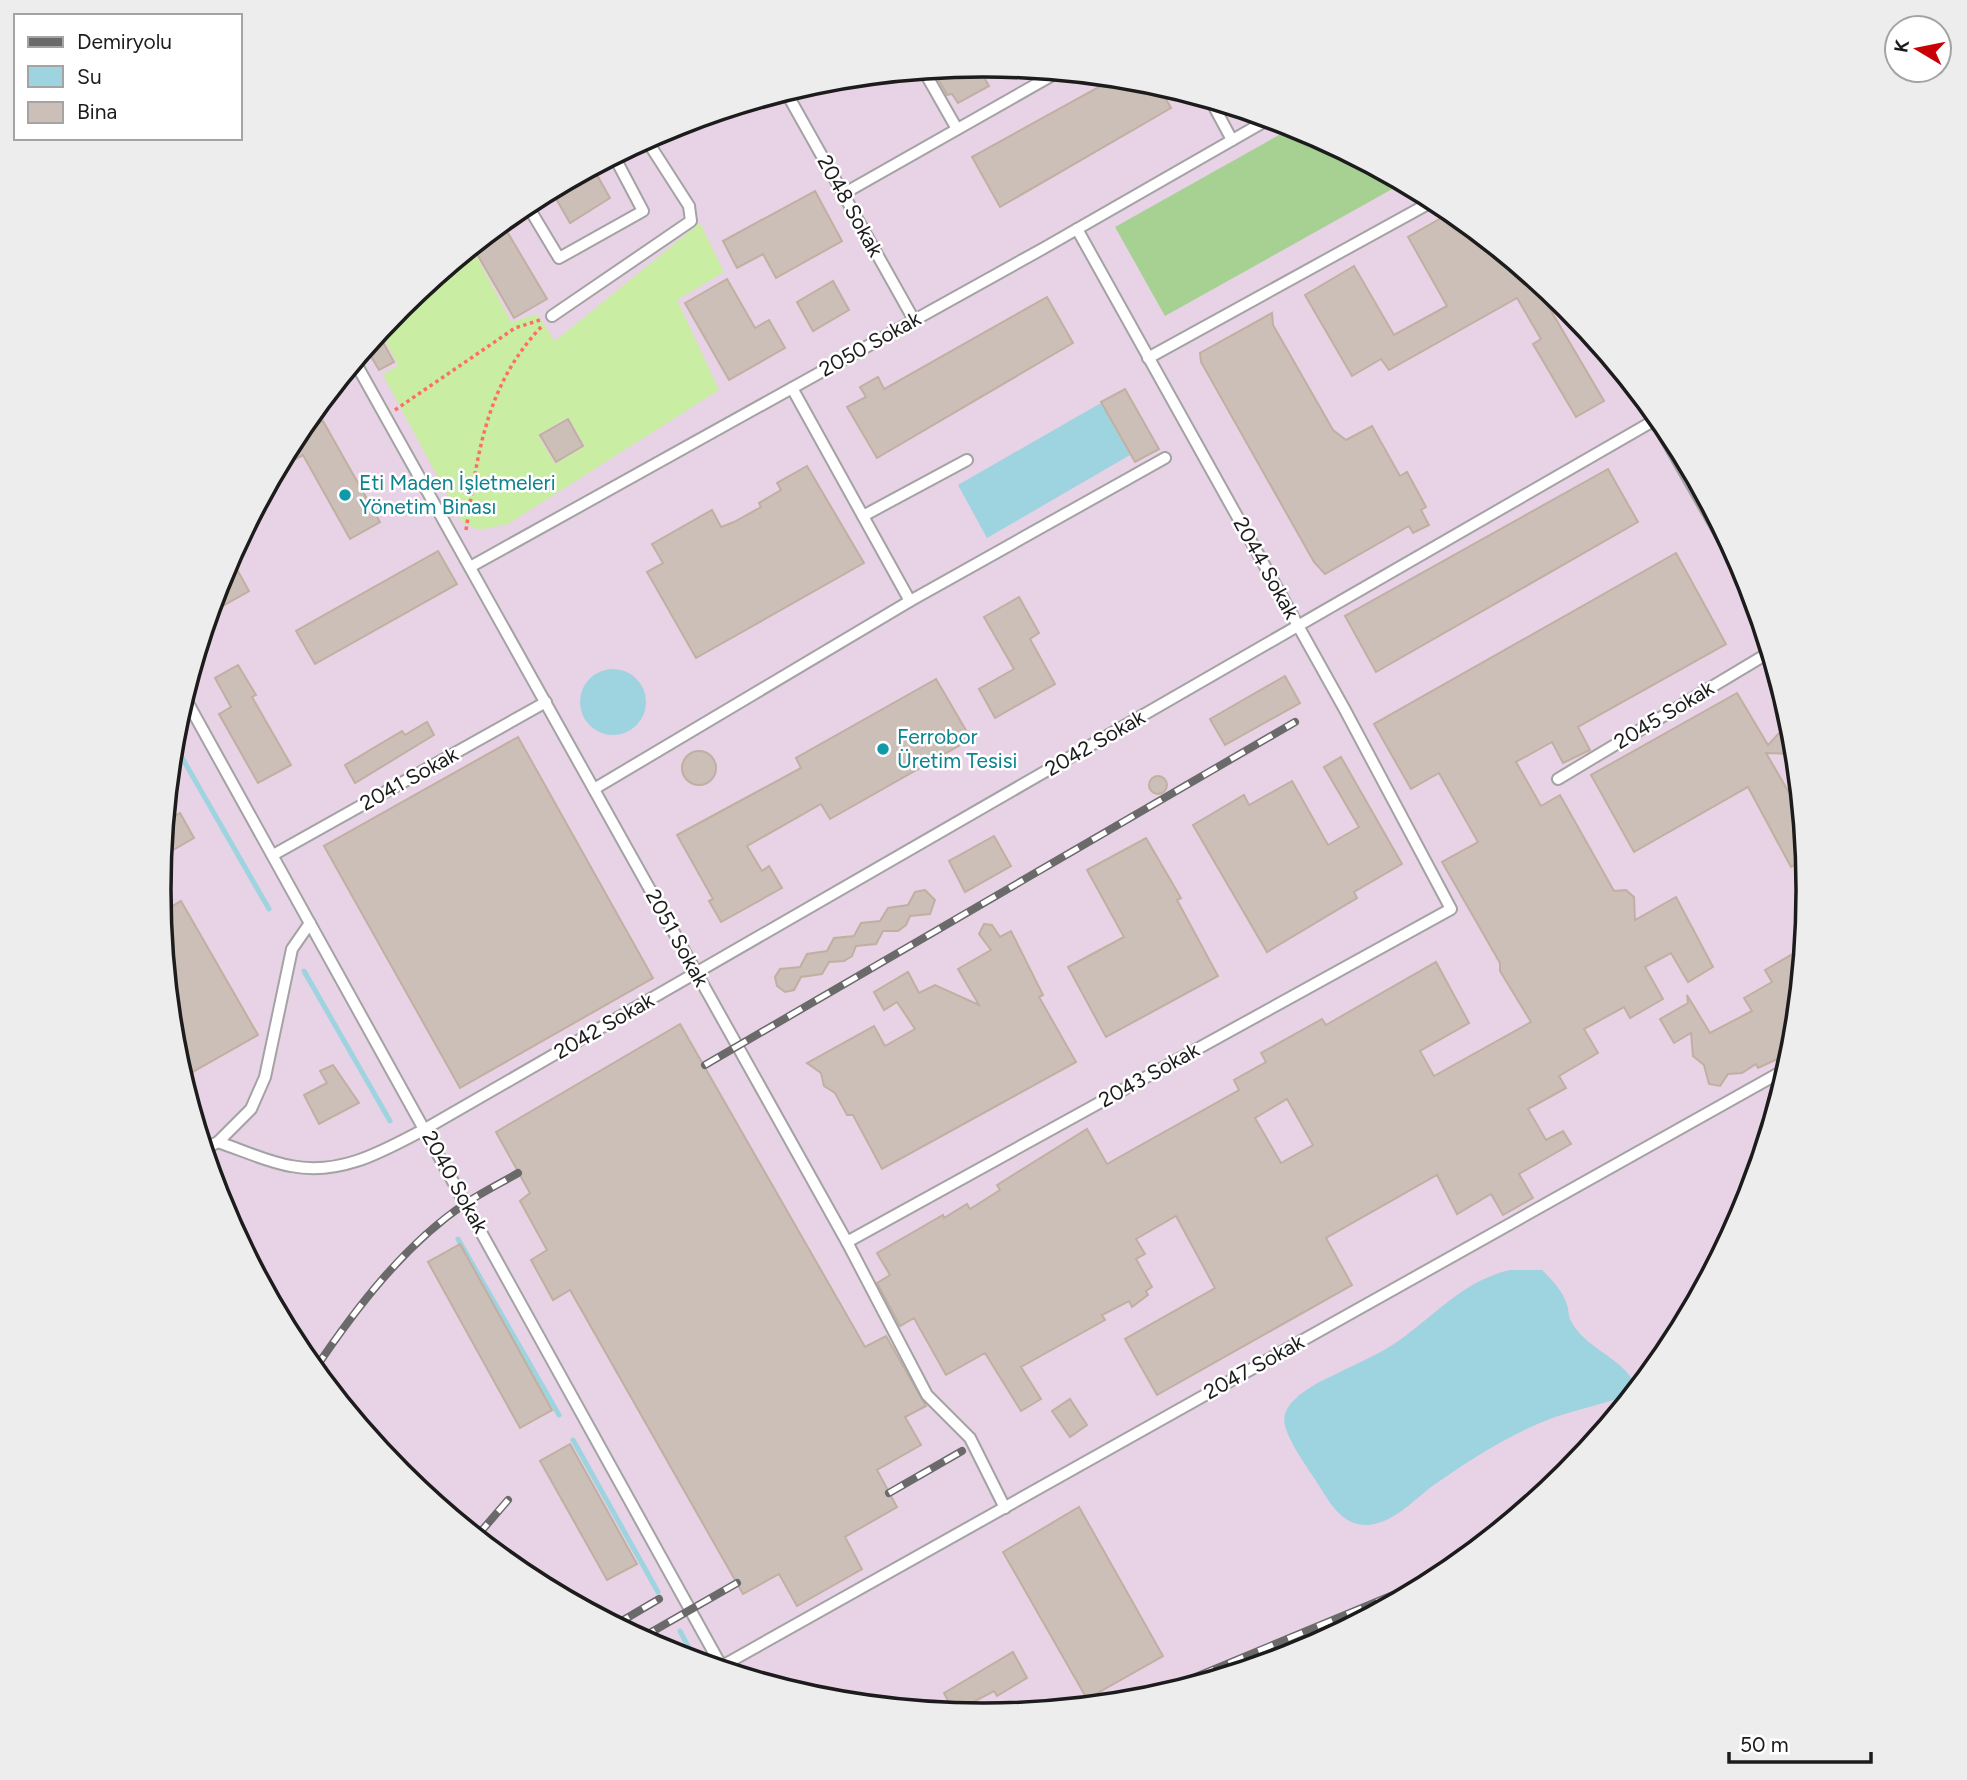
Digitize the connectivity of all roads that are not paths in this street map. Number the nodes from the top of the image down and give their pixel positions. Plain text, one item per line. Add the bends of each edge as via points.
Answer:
1 (929, 79) edge
2 (1044, 80) edge
3 (791, 101) edge
4 (1217, 112) edge
5 (1258, 125) edge
6 (957, 129) junction
7 (1232, 140) junction
8 (652, 148) edge
9 (618, 164) edge
10 (843, 194) junction
11 (1423, 207) edge
12 (532, 214) edge
13 (1077, 229) junction
14 (552, 316) road end
15 (914, 320) junction
16 (1149, 358) junction
17 (359, 370) edge
18 (792, 388) junction
19 (1648, 423) edge
20 (1164, 458) dead end
21 (967, 460) dead end
22 (863, 516) junction
23 (470, 568) junction
24 (910, 601) junction
25 (1298, 626) junction
26 (1762, 656) edge
27 (545, 702) junction
28 (191, 709) edge
29 (1558, 779) dead end
30 (594, 789) junction
31 (273, 855) junction
32 (1451, 909) joint
33 (310, 923) junction
34 (697, 973) junction
35 (1775, 1075) edge
36 (425, 1129) junction
37 (218, 1142) junction
38 (212, 1145) edge
39 (847, 1242) junction
40 (1005, 1508) junction
41 (716, 1658) edge
42 (731, 1663) edge

1 - 6 lane
2 - 6 lane
3 - 10 lane, 2048 Sokak
4 - 7 lane
5 - 7 lane, 2050 Sokak
6 - 10 lane
7 - 13 lane, 2050 Sokak
8 - 14 lane via 689,206 691,221
9 - 12 lane via 643,211 559,258
10 - 15 lane, 2048 Sokak
11 - 16 lane
13 - 15 lane, 2050 Sokak
13 - 16 lane, 2044 Sokak
15 - 18 lane, 2050 Sokak
16 - 25 lane, 2044 Sokak
17 - 23 lane, 2051 Sokak
18 - 22 lane
18 - 23 lane, 2050 Sokak
19 - 25 lane, 2042 Sokak
20 - 24 lane
21 - 22 lane
22 - 24 lane
23 - 27 lane, 2051 Sokak
24 - 30 lane
25 - 32 lane, 2044 Sokak
25 - 34 lane, 2042 Sokak
26 - 29 lane, 2045 Sokak
27 - 30 lane, 2051 Sokak
27 - 31 lane, 2041 Sokak
28 - 31 lane, 2040 Sokak
30 - 34 lane, 2051 Sokak
31 - 33 lane, 2040 Sokak
32 - 39 lane, 2043 Sokak
33 - 36 lane, 2040 Sokak
33 - 37 lane via 292,949 265,1077 251,1109
34 - 36 lane, 2042 Sokak
34 - 39 lane, 2051 Sokak
35 - 40 lane, 2047 Sokak
36 - 37 lane, 2042 Sokak via 365,1160 328,1167 292,1167
36 - 41 lane, 2040 Sokak
37 - 38 lane
39 - 40 lane, 2051 Sokak via 927,1395 970,1438
40 - 42 lane, 2047 Sokak

